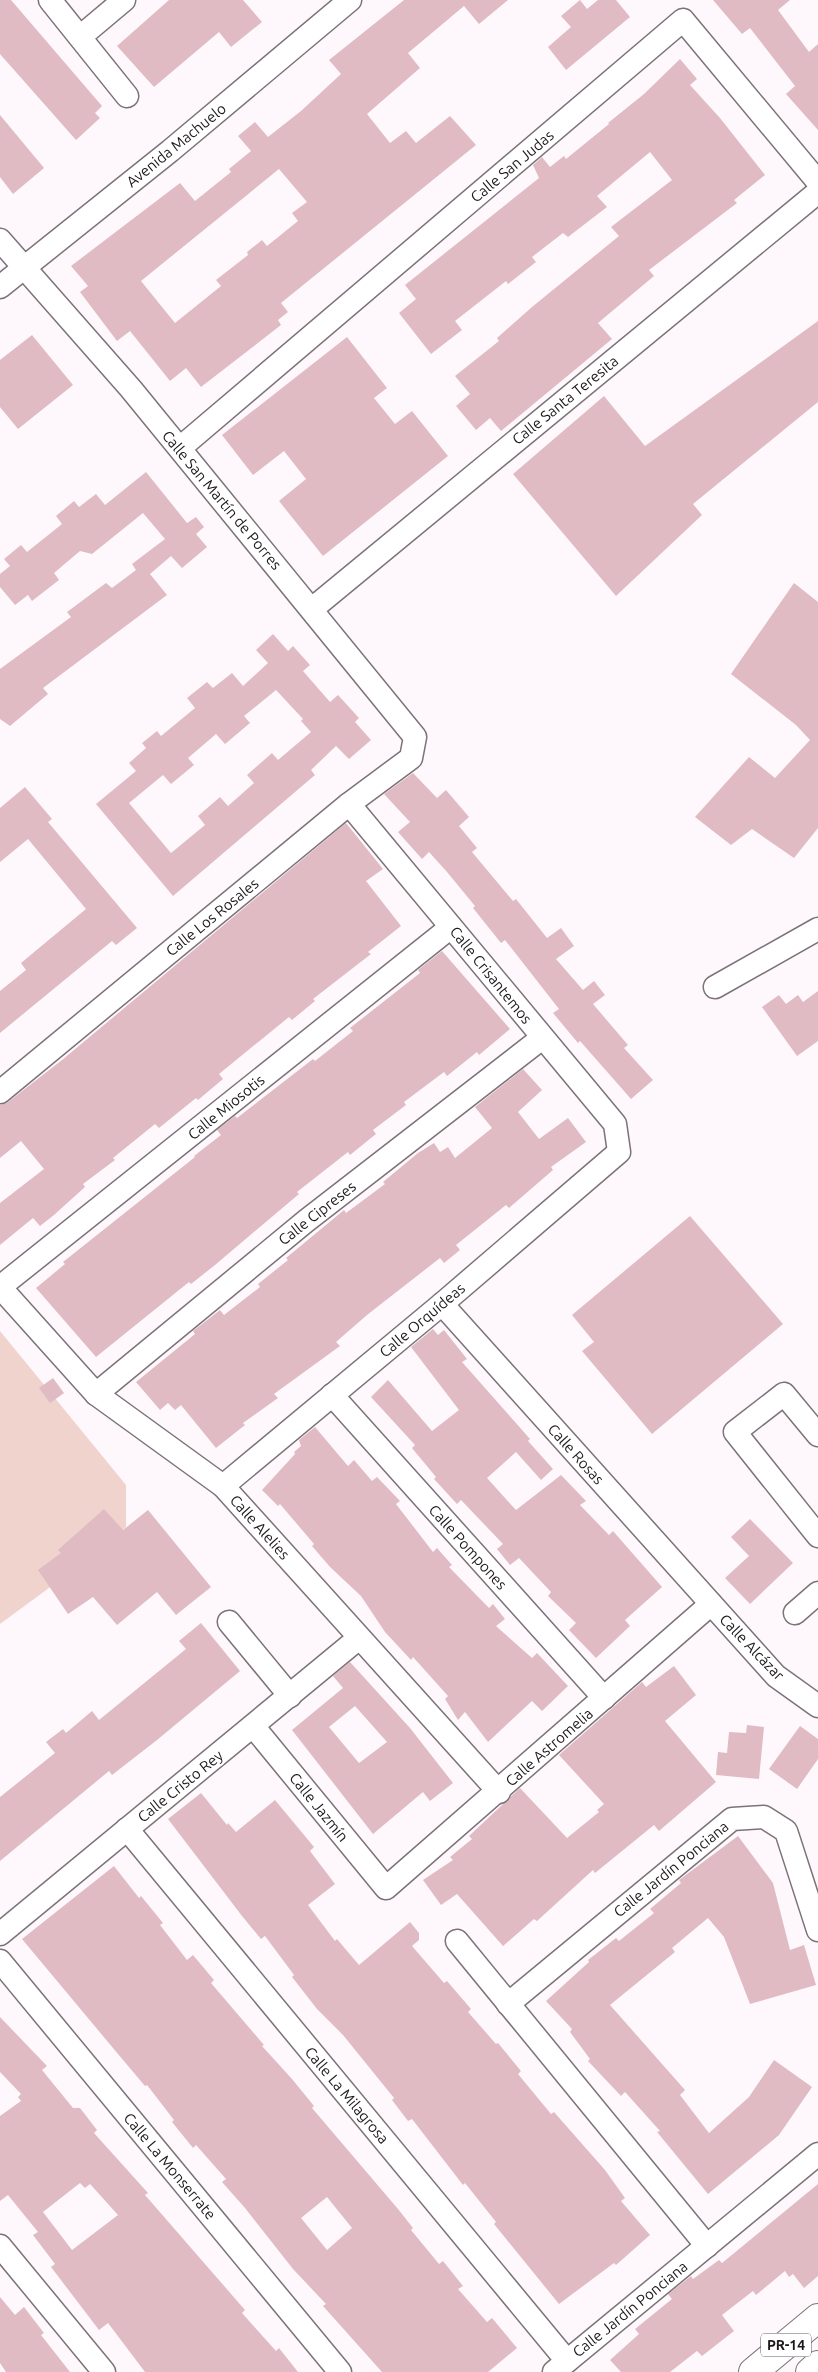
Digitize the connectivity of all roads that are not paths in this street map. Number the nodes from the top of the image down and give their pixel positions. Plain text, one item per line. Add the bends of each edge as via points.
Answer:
1 (50, 0) edge
2 (124, 0) edge
3 (350, 0) edge
4 (80, 37) junction
5 (127, 96) dead end
6 (818, 182) edge
7 (818, 192) edge
8 (0, 240) edge
9 (23, 269) junction
10 (0, 287) edge
11 (180, 448) junction
12 (312, 609) junction
13 (415, 737) joint
14 (349, 804) junction
15 (451, 927) junction
16 (818, 929) edge
17 (715, 987) dead end
18 (542, 1038) junction
19 (0, 1092) edge
20 (619, 1152) joint
21 (0, 1287) edge
22 (442, 1304) junction
23 (96, 1394) junction
24 (332, 1395) junction
25 (818, 1435) edge
26 (223, 1486) junction
27 (818, 1536) edge
28 (818, 1594) edge
29 (711, 1604) junction
30 (795, 1613) dead end
31 (229, 1622) dead end
32 (359, 1638) junction
33 (290, 1696) junction
34 (604, 1698) junction
35 (818, 1706) edge
36 (253, 1726) junction
37 (499, 1792) junction
38 (127, 1829) junction
39 (386, 1888) joint
40 (818, 1930) edge
41 (0, 1934) edge
42 (457, 1941) dead end
43 (0, 1961) edge
44 (508, 2004) junction
45 (818, 2154) edge
46 (0, 2246) edge
47 (707, 2246) junction
48 (818, 2318) edge
49 (818, 2365) edge
50 (560, 2366) edge
51 (104, 2372) edge
52 (340, 2372) edge
53 (753, 2372) edge
54 (810, 2372) edge

1 - 4 street
2 - 4 street
3 - 9 street, Avenida Machuelo
4 - 5 street
6 - 11 street, Calle San Judas via 684,20
7 - 12 street, Calle Santa Teresita
8 - 9 street, Calle San Martín de Porres
9 - 10 street, Avenida Machuelo
9 - 11 street, Calle San Martín de Porres
11 - 12 street, Calle San Martín de Porres
12 - 13 street, Calle San Martín de Porres
13 - 14 street, Calle Los Rosales via 411,758
14 - 15 street, Calle Crisantemos
14 - 19 street, Calle Los Rosales
15 - 18 street, Calle Crisantemos
15 - 21 street, Calle Miosotis
16 - 17 street
18 - 20 street, Calle Crisantemos via 615,1124
18 - 23 street, Calle Cipreses via 306,1221
20 - 22 street, Calle Orquídeas
21 - 23 street, Calle Alelies
22 - 24 street, Calle Orquídeas
22 - 29 street, Calle Rosas
23 - 26 street, Calle Alelies
24 - 26 street, Calle Orquídeas
24 - 34 street, Calle Pompones
25 - 27 street via 784,1394 735,1432
26 - 32 street, Calle Alelies
28 - 30 street
29 - 34 street, Calle Astromelia
29 - 35 street, Calle Alcázar via 776,1676
31 - 33 street
32 - 33 street, Calle Cristo Rey
32 - 37 street, Calle Alelies
33 - 36 street, Calle Cristo Rey
34 - 37 street, Calle Astromelia
36 - 38 street, Calle Cristo Rey
36 - 39 street, Calle Jazmín
37 - 39 street, Calle Astromelia
38 - 41 street, Calle Cristo Rey
38 - 50 street, Calle La Milagrosa
40 - 44 street, Calle Jardín Ponciana via 786,1831 764,1817 732,1819
42 - 44 street
43 - 52 street, Calle La Monserrate
44 - 47 street
45 - 47 street, Calle Jardín Ponciana
46 - 51 street
47 - 50 street, Calle Jardín Ponciana
48 - 53 main road, PR-14
49 - 54 main road, PR-14

